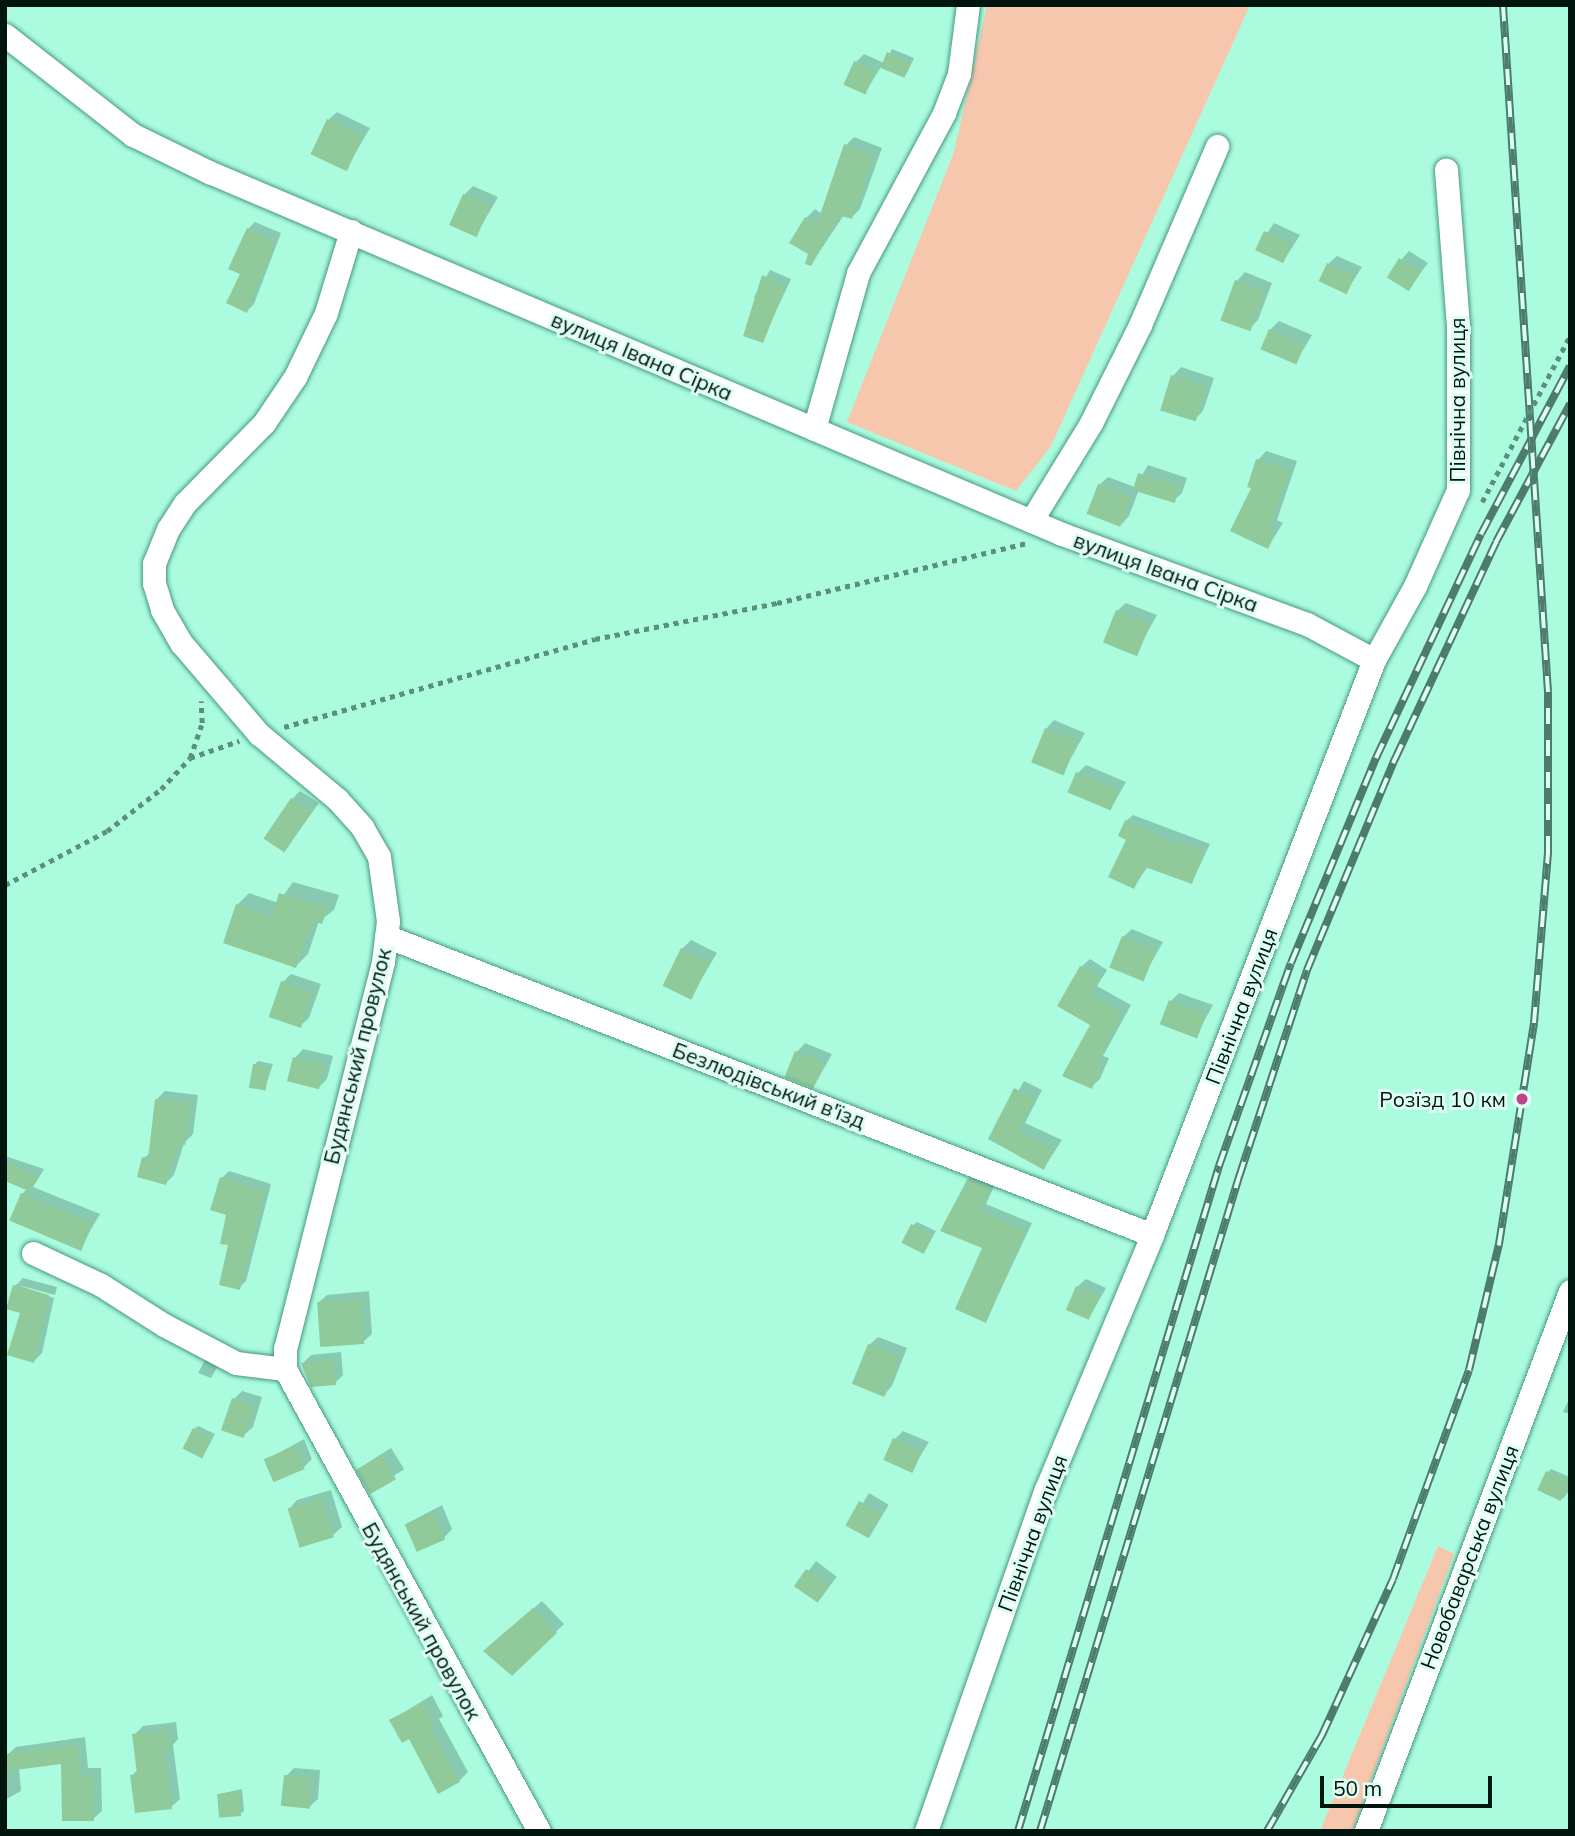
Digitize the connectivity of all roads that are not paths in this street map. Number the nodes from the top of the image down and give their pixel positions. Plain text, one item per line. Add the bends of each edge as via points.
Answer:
1 (968, 5) edge
2 (5, 35) edge
3 (1217, 146) dead end
4 (1446, 169) dead end
5 (351, 232) junction
6 (814, 429) junction
7 (1031, 521) junction
8 (1374, 660) junction
9 (386, 936) junction
10 (1152, 1236) junction
11 (33, 1253) dead end
12 (1570, 1291) edge
13 (285, 1369) junction
14 (1367, 1827) edge
15 (539, 1831) edge
16 (926, 1831) edge

1 - 6 street via 959,75 944,113 858,273
2 - 5 street, вулиця Івана Сірка via 133,135
3 - 7 street via 1140,325 1091,423
4 - 8 street, Північна вулиця via 1458,326 1458,490 1422,574
5 - 6 street, вулиця Івана Сірка
5 - 9 street, Будянський провулок via 326,313 295,377 264,423 186,503 168,529 154,563 162,610 182,644 259,734 337,799 362,827 379,858 386,890
6 - 7 street, вулиця Івана Сірка
7 - 8 street, вулиця Івана Сірка via 1307,624
8 - 10 street, Північна вулиця
9 - 10 street, Безлюдівський в'їзд
9 - 13 street, Будянський провулок via 285,1348
10 - 16 street, Північна вулиця via 1046,1489
11 - 13 street via 101,1285 236,1363
12 - 14 street, Новобаварська вулиця
13 - 15 street, Будянський провулок

